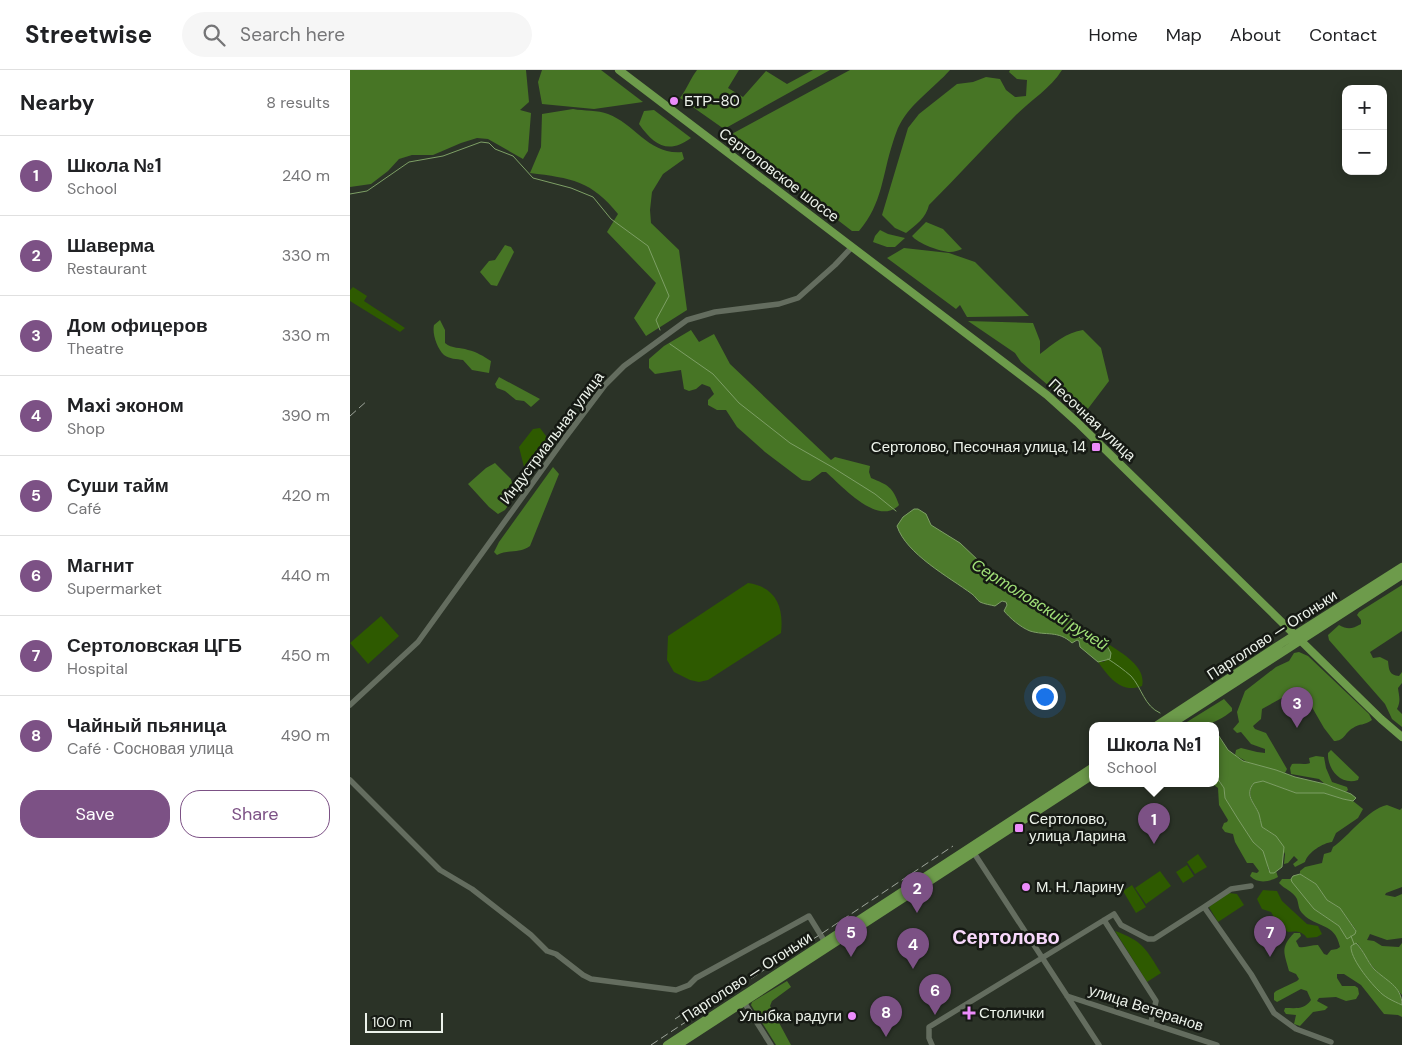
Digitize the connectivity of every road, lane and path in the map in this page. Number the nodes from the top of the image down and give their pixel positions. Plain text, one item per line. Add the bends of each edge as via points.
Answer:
1 (619, 70) edge
2 (852, 248) junction
3 (1402, 567) edge
4 (1402, 575) edge
5 (1299, 638) junction
6 (350, 705) edge
7 (1162, 722) edge
8 (1174, 722) edge
9 (1402, 737) edge
10 (1089, 770) edge
11 (1089, 777) edge
12 (350, 780) edge
13 (972, 850) junction
14 (1252, 886) dead end
15 (1204, 907) junction
16 (1104, 920) junction
17 (826, 942) junction
18 (1042, 958) junction
19 (1067, 996) junction
20 (743, 999) junction
21 (1151, 1022) junction
22 (1331, 1042) dead end
23 (667, 1045) edge
24 (678, 1045) edge
25 (771, 1045) edge
26 (932, 1045) edge
27 (1098, 1045) edge
28 (1217, 1045) edge

1 - 2 main road, Сертоловское шоссе
2 - 5 main road, Песочная улица via 1078,422
2 - 6 street, Индустриальная улица via 798,298 687,320 624,366 605,385 565,438 418,642
3 - 5 main road, Парголово — Огоньки
4 - 5 main road, Парголово — Огоньки
5 - 7 main road, Парголово — Огоньки
5 - 8 main road, Парголово — Огоньки
5 - 9 main road, Песочная улица
10 - 13 main road, Парголово — Огоньки
11 - 13 main road, Парголово — Огоньки
12 - 17 street via 440,870 472,889 547,951 591,980 676,990 689,986 696,978 808,916
13 - 17 main road, Парголово — Огоньки
13 - 18 street
13 - 20 main road, Парголово — Огоньки
14 - 15 street via 1231,889
15 - 16 street via 1154,940 1121,925 1114,914
15 - 22 street via 1274,1013 1296,1029
16 - 18 street
16 - 21 street via 1156,1001
17 - 20 main road, Парголово — Огоньки
18 - 19 street
18 - 26 street via 929,1028
19 - 21 street, улица Ветеранов
19 - 27 street
20 - 23 main road, Парголово — Огоньки
20 - 24 main road, Парголово — Огоньки
20 - 25 street
21 - 28 street, улица Ветеранов

